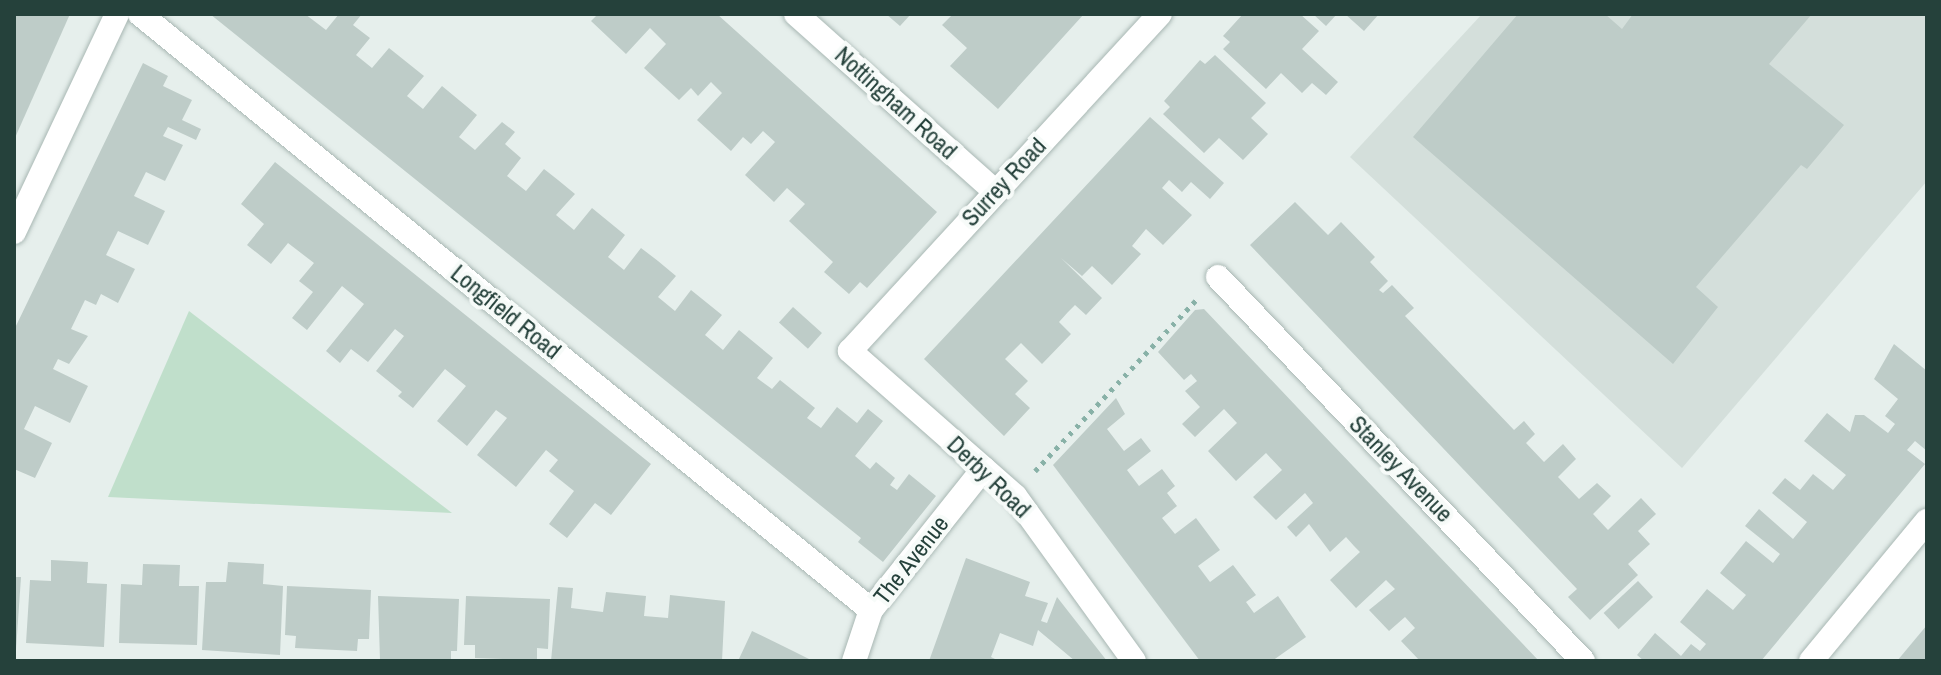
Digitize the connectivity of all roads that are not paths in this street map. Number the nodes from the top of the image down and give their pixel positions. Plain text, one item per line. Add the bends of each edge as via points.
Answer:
1 (117, 14) edge
2 (140, 14) edge
3 (796, 14) edge
4 (1160, 14) edge
5 (995, 191) junction
6 (14, 232) edge
7 (1218, 277) road end
8 (850, 351) joint
9 (984, 468) junction
10 (1927, 521) edge
11 (871, 610) junction
12 (854, 661) edge
13 (1134, 661) edge
14 (1583, 661) edge
15 (1811, 661) edge

1 - 6 street
2 - 11 street, Longfield Road
3 - 5 street, Nottingham Road
4 - 5 street, Surrey Road
5 - 8 street, Surrey Road
7 - 14 street, Stanley Avenue
8 - 9 street, Derby Road
9 - 11 street, The Avenue
9 - 13 street, Derby Road via 1015,496
10 - 15 street
11 - 12 street, The Avenue

